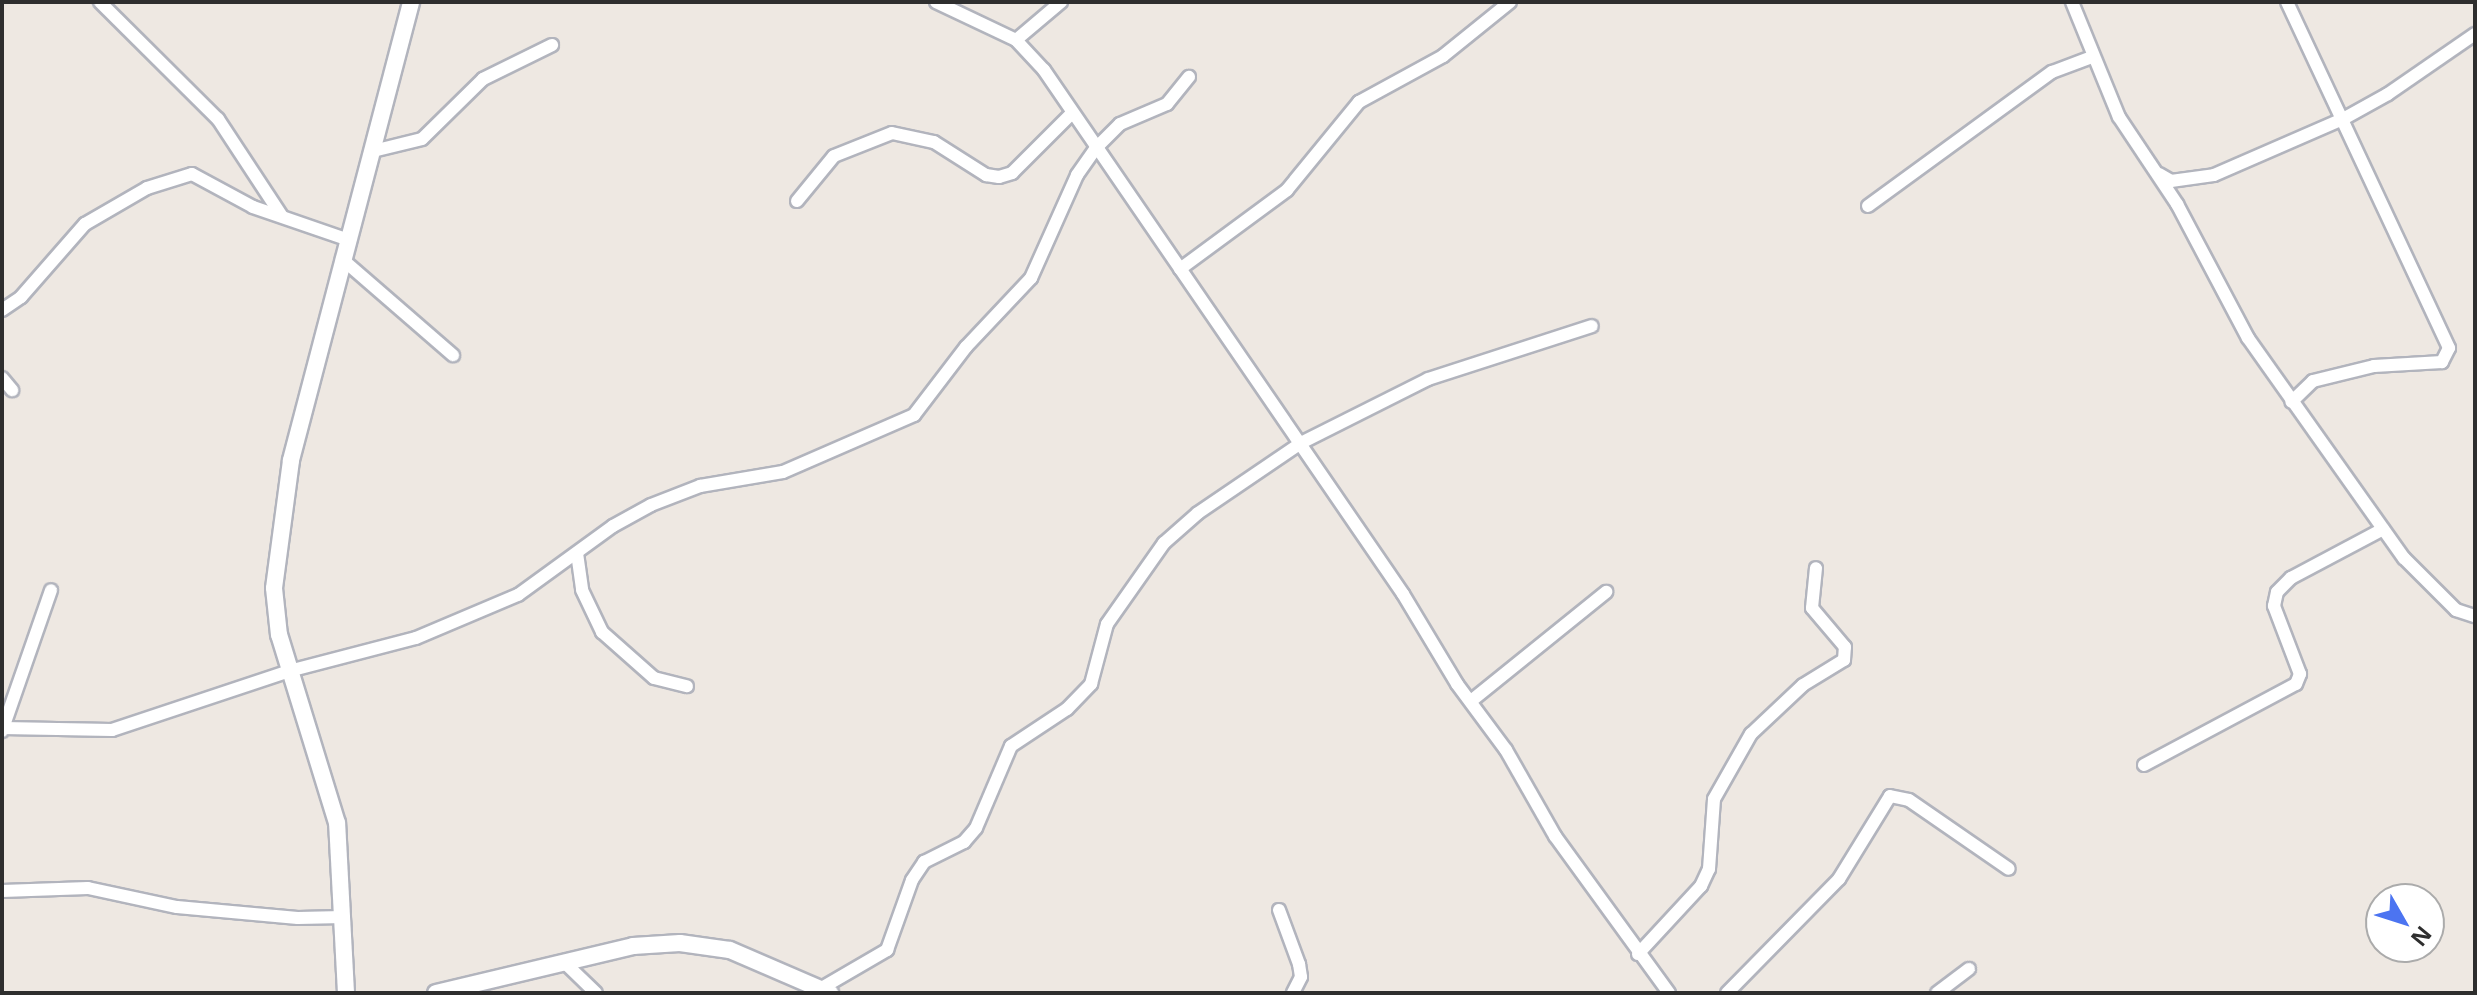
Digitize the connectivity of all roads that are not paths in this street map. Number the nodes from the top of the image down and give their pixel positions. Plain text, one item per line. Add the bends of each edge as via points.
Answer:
1 (100, 2) edge
2 (411, 2) edge
3 (936, 2) edge
4 (1061, 2) edge
5 (1510, 2) edge
6 (2072, 2) edge
7 (2287, 2) edge
8 (2475, 34) edge
9 (1016, 40) junction
10 (552, 45) dead end
11 (2092, 57) junction
12 (1189, 77) dead end
13 (1072, 113) junction
14 (2343, 119) junction
15 (1096, 148) junction
16 (373, 151) junction
17 (2154, 171) junction
18 (797, 201) dead end
19 (1868, 206) dead end
20 (281, 215) junction
21 (346, 239) junction
22 (342, 259) junction
23 (1180, 269) junction
24 (2, 310) edge
25 (1592, 326) dead end
26 (453, 355) dead end
27 (2, 378) edge
28 (12, 390) dead end
29 (2291, 402) junction
30 (1301, 443) junction
31 (2383, 529) junction
32 (577, 553) junction
33 (1816, 568) dead end
34 (51, 590) dead end
35 (1606, 592) dead end
36 (2475, 616) edge
37 (289, 671) junction
38 (687, 686) dead end
39 (1471, 701) junction
40 (2, 730) edge
41 (2144, 765) dead end
42 (2009, 869) dead end
43 (2, 891) edge
44 (1279, 910) dead end
45 (343, 917) junction
46 (1638, 954) junction
47 (565, 963) junction
48 (1969, 969) dead end
49 (825, 991) edge
50 (346, 993) edge
51 (436, 993) edge
52 (596, 993) edge
53 (1293, 993) edge
54 (1669, 993) edge
55 (1727, 993) edge
56 (1937, 993) edge

1 - 20 street via 218,119
2 - 16 street
3 - 9 street
4 - 9 street
5 - 23 street via 1443,56 1359,102 1287,190
6 - 11 street
7 - 14 street
8 - 14 street
9 - 13 street
10 - 16 street via 483,79 422,139
11 - 17 street via 2119,117
11 - 19 street via 2052,72
12 - 15 street via 1167,104 1120,124
13 - 15 street
13 - 18 street via 1012,173 986,175 934,142 892,133 834,156
14 - 17 street via 2191,182 2171,181
14 - 29 street via 2445,338 2448,356 2442,362 2333,375 2313,381
15 - 23 street
15 - 32 street via 1077,175 1031,278 966,347 914,415 783,472 677,494 613,526
16 - 21 street
17 - 29 street via 2248,338
20 - 21 street
20 - 24 street via 253,207 192,174 147,188 85,224 21,297
21 - 22 street
22 - 26 street
22 - 37 street via 278,534 274,588
23 - 30 street
25 - 30 street via 1428,379
27 - 28 street
29 - 31 street
30 - 39 street
30 - 49 street via 1233,487 1164,543 1107,624 1091,684 1067,709 1011,746 976,828 964,842 924,862 912,880 887,950
31 - 36 street via 2456,610
31 - 41 street via 2291,578 2277,592 2274,606 2300,674 2296,684
32 - 37 street via 518,595 433,631
32 - 38 street via 582,590 602,632 654,678
33 - 46 street via 1812,608 1845,647 1844,660 1803,685 1751,734 1714,799 1709,869 1701,886
34 - 40 street
35 - 39 street
37 - 40 street via 112,730
37 - 45 street via 337,823
39 - 46 street via 1555,836
42 - 55 street via 1909,800 1890,796 1839,879
43 - 45 street via 88,888 177,907
44 - 53 street via 1299,964 1301,977
45 - 50 street
46 - 54 street
47 - 49 street via 633,946 680,943 730,950
47 - 51 street
47 - 52 street
48 - 56 street

